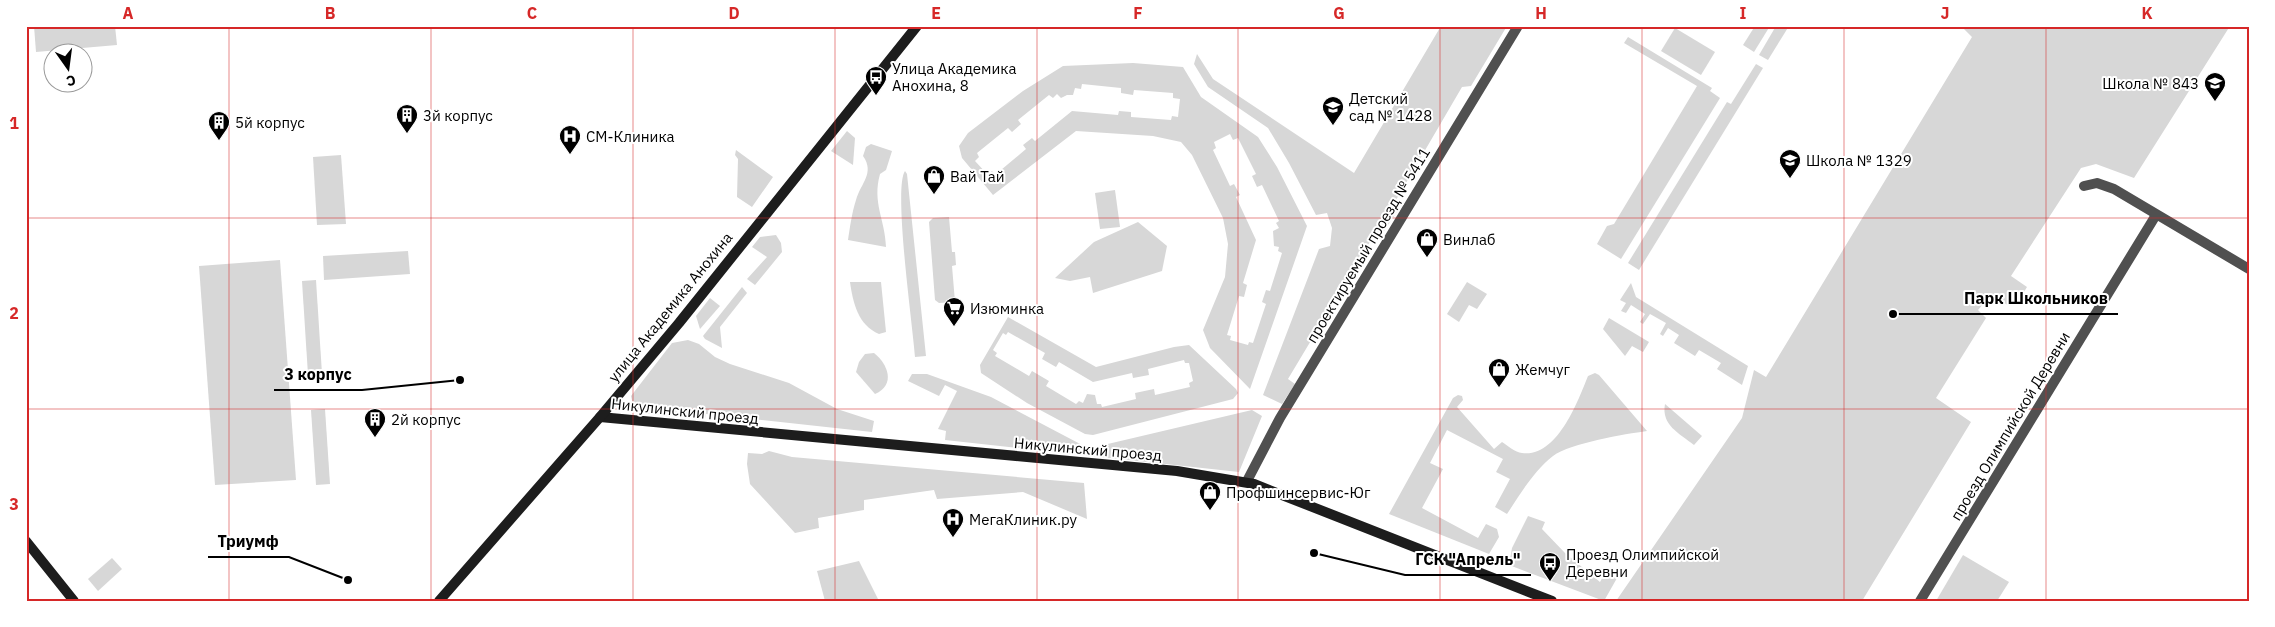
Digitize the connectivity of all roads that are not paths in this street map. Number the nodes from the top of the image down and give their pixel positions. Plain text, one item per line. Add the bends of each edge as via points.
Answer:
1 (917, 26) edge
2 (1518, 26) edge
3 (2084, 186) dead end
4 (2156, 215) junction
5 (2249, 270) edge
6 (600, 417) junction
7 (1247, 481) junction
8 (26, 541) edge
9 (74, 601) edge
10 (439, 601) edge
11 (1552, 601) edge
12 (1920, 601) edge

1 - 6 street, улица Академика Анохина
2 - 7 street, проектируемый проезд № 5411 via 1280,418
3 - 4 street via 2098,183 2109,186
4 - 5 street
4 - 12 street, проезд Олимпийской Деревни
6 - 7 street, Никулинский проезд via 1177,471
6 - 10 street, улица Академика Анохина
7 - 11 street, Никулинский проезд
8 - 9 street

